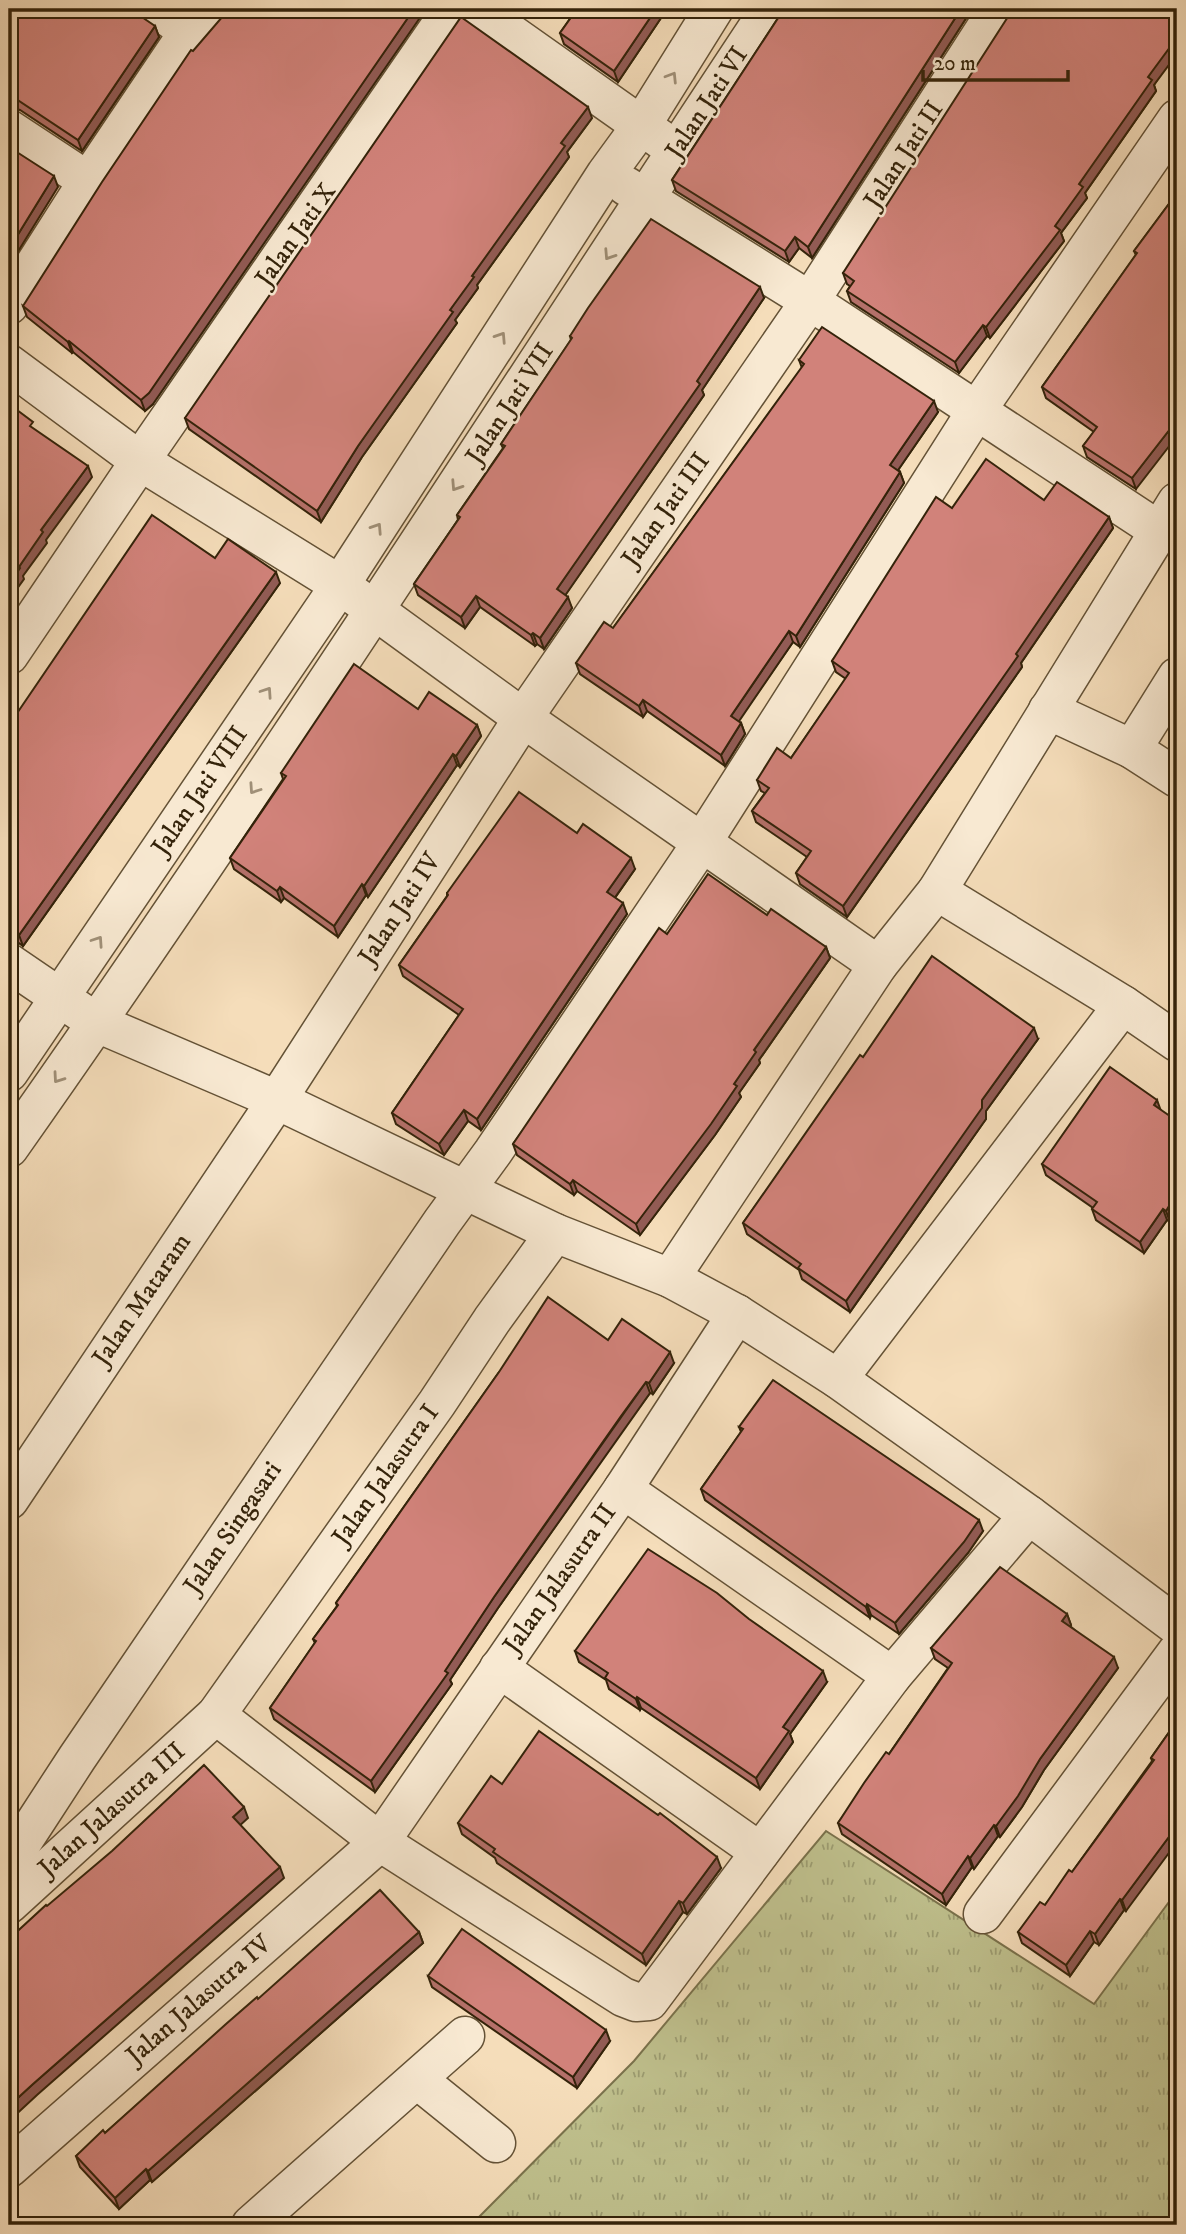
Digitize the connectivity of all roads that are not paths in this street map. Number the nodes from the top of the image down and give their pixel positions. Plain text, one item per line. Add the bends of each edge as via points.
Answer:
1 (157, 9) edge
2 (452, 9) edge
3 (476, 9) edge
4 (714, 9) edge
5 (770, 9) edge
6 (998, 9) edge
7 (196, 20) edge
8 (1177, 119) edge
9 (641, 127) junction
10 (9, 129) edge
11 (676, 150) junction
12 (606, 174) junction
13 (88, 181) junction
14 (646, 198) junction
15 (810, 301) junction
16 (9, 305) edge
17 (9, 364) edge
18 (977, 410) junction
19 (140, 461) junction
20 (1168, 516) edge
21 (340, 585) junction
22 (374, 610) junction
23 (9, 656) edge
24 (1177, 677) edge
25 (1048, 710) junction
26 (523, 718) junction
27 (1132, 749) junction
28 (1177, 778) edge
29 (701, 844) junction
30 (937, 891) junction
31 (9, 963) edge
32 (878, 965) junction
33 (59, 997) junction
34 (1123, 1005) junction
35 (97, 1023) junction
36 (1177, 1042) edge
37 (9, 1072) edge
38 (277, 1100) junction
39 (9, 1148) edge
40 (466, 1191) junction
41 (555, 1233) junction
42 (670, 1278) junction
43 (737, 1314) junction
44 (838, 1379) junction
45 (623, 1489) junction
46 (9, 1500) edge
47 (1029, 1515) junction
48 (1177, 1626) edge
49 (1177, 1652) edge
50 (499, 1668) junction
51 (892, 1676) junction
52 (216, 1715) junction
53 (380, 1842) junction
54 (760, 1852) junction
55 (9, 1870) edge
56 (9, 1904) edge
57 (984, 1914) dead end
58 (465, 2036) dead end
59 (418, 2080) junction
60 (496, 2143) dead end
61 (12, 2158) edge
62 (251, 2225) edge

1 - 7 street
2 - 19 street, Jalan Jati X
3 - 9 street
9 -> 4 street, Jalan Jati VI
5 - 11 street, Jalan Jati VI
6 - 15 street, Jalan Jati II
7 - 13 street
8 - 18 street, Jalan Singasari
9 - 11 street
9 - 12 street, Jalan Jati VI
10 - 13 street
11 - 14 street, Jalan Jati VI
12 - 14 street
21 -> 12 street, Jalan Jati VII
13 - 16 street
14 - 15 street
14 -> 22 street, Jalan Jati VII
15 - 18 street
15 - 26 street, Jalan Jati III
17 - 19 street
18 - 20 street
18 - 29 street, Jalan Singasari
19 - 21 street
19 - 23 street, Jalan Jati X
20 - 25 street
21 - 22 street
33 -> 21 street, Jalan Jati VIII
22 - 26 street
22 -> 35 street, Jalan Jati VIII
24 - 27 street
25 - 27 street
25 - 30 street
26 - 29 street
26 - 38 street, Jalan Jati IV
27 - 28 street
29 - 32 street
29 - 40 street, Jalan Singasari
30 - 32 street
30 - 34 street
31 - 33 street
32 - 42 street
33 - 35 street
33 - 37 street, Jalan Jati VIII
34 - 36 street
34 - 44 street
35 - 38 street
35 -> 39 street, Jalan Jati VIII
38 - 40 street
38 - 46 street, Jalan Mataram
40 - 41 street
40 - 55 street, Jalan Singasari via 77,1758
41 - 42 street
41 - 52 street, Jalan Jalasutra I
42 - 43 street
43 - 44 street
43 - 45 street, Jalan Jalasutra II
44 - 47 street
45 - 50 street, Jalan Jalasutra II
45 - 51 street
47 - 48 street
47 - 51 street
49 - 57 street
50 - 53 street, Jalan Jalasutra II
50 - 54 street
51 - 54 street
52 - 53 street
52 - 56 street, Jalan Jalasutra III
53 - 54 street via 623,1997 642,2002 649,2001
53 - 61 street, Jalan Jalasutra IV
58 - 59 street
59 - 60 street
59 - 62 street

